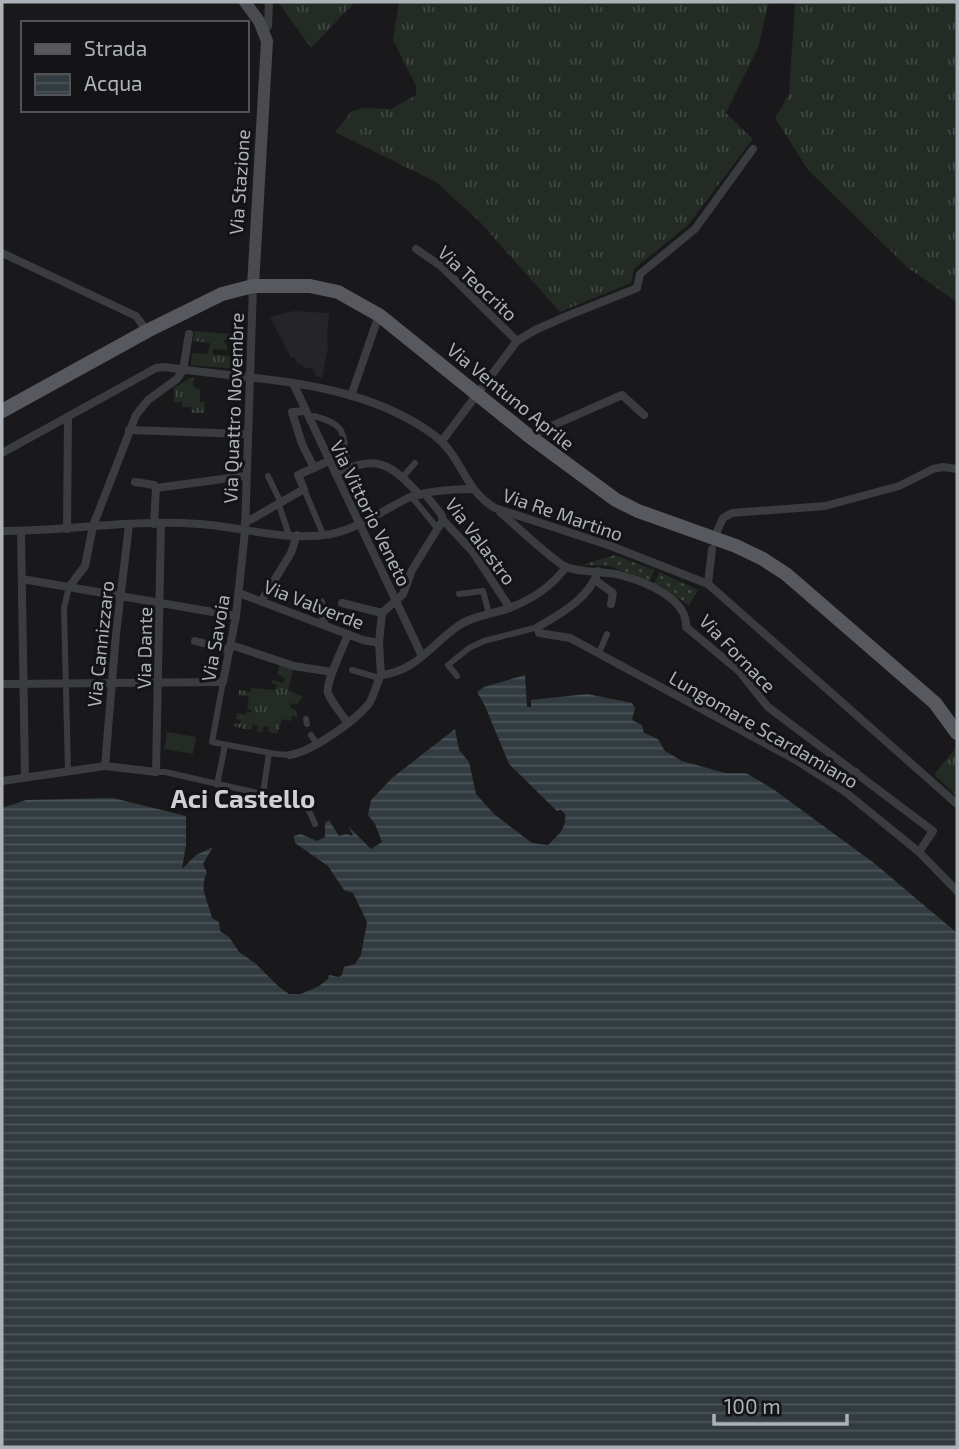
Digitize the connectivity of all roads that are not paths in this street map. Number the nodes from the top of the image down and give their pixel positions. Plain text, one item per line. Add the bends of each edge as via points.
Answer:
1 (245, 2) edge
2 (269, 2) edge
3 (264, 31) junction
4 (753, 149) dead end
5 (416, 249) dead end
6 (2, 253) edge
7 (253, 286) junction
8 (379, 315) junction
9 (147, 331) junction
10 (189, 334) dead end
11 (517, 341) junction
12 (183, 370) junction
13 (249, 377) junction
14 (293, 383) junction
15 (478, 394) junction
16 (351, 396) junction
17 (2, 411) edge
18 (306, 411) junction
19 (644, 415) dead end
20 (314, 416) dead end
21 (68, 417) junction
22 (130, 430) junction
23 (247, 434) junction
24 (528, 436) junction
25 (442, 442) junction
26 (2, 453) edge
27 (329, 461) junction
28 (415, 463) dead end
29 (349, 467) junction
30 (314, 468) junction
31 (957, 469) edge
32 (335, 473) junction
33 (245, 476) junction
34 (268, 476) dead end
35 (402, 478) junction
36 (135, 482) dead end
37 (156, 488) junction
38 (304, 489) junction
39 (472, 489) junction
40 (418, 495) junction
41 (280, 504) junction
42 (495, 508) junction
43 (443, 520) junction
44 (158, 523) junction
45 (360, 524) junction
46 (129, 525) junction
47 (93, 526) junction
48 (245, 527) junction
49 (67, 529) junction
50 (438, 530) junction
51 (2, 531) edge
52 (21, 531) junction
53 (323, 534) junction
54 (293, 535) junction
55 (713, 543) junction
56 (566, 567) junction
57 (596, 576) junction
58 (22, 579) junction
59 (708, 584) junction
60 (69, 587) junction
61 (239, 593) junction
62 (459, 594) dead end
63 (120, 596) junction
64 (262, 600) junction
65 (397, 601) junction
66 (321, 602) dead end
67 (160, 603) junction
68 (342, 603) dead end
69 (611, 604) dead end
70 (510, 608) junction
71 (382, 614) junction
72 (489, 614) junction
73 (236, 616) junction
74 (324, 624) junction
75 (538, 627) junction
76 (348, 634) junction
77 (607, 634) dead end
78 (195, 640) dead end
79 (379, 643) junction
80 (230, 648) junction
81 (599, 653) junction
82 (422, 656) junction
83 (352, 670) dead end
84 (332, 672) junction
85 (380, 676) junction
86 (457, 676) dead end
87 (223, 682) junction
88 (23, 683) junction
89 (111, 683) junction
90 (160, 683) junction
91 (2, 684) edge
92 (67, 684) junction
93 (347, 722) junction
94 (957, 733) edge
95 (222, 744) junction
96 (269, 753) junction
97 (290, 755) joint
98 (105, 766) junction
99 (68, 770) junction
100 (156, 772) junction
101 (856, 772) junction
102 (25, 777) junction
103 (2, 781) edge
104 (217, 785) junction
105 (844, 790) junction
106 (263, 794) junction
107 (957, 804) edge
108 (315, 824) dead end
109 (919, 852) junction
110 (957, 891) edge

1 - 3 main road, Via Stazione
2 - 3 street
3 - 7 main road, Via Stazione via 267,55
4 - 11 street via 695,229 640,274 638,288
5 - 11 street, Via Teocrito via 441,266
6 - 9 street via 136,316
7 - 8 main road, Via Ventuno Aprile via 310,286 338,292
7 - 9 main road, Via Ventuno Aprile via 222,294
7 - 13 street, Via Quattro Novembre
8 - 15 main road, Via Ventuno Aprile
8 - 16 street
9 - 17 main road, Via Ventuno Aprile
10 - 12 street
11 - 15 street
12 - 13 street
12 - 21 street via 156,368
12 - 22 street via 148,400
13 - 14 street
13 - 23 street, Via Quattro Novembre
14 - 16 street
14 - 18 street, Via Vittorio Veneto
15 - 24 main road, Via Ventuno Aprile
15 - 25 street
16 - 25 street via 415,423
18 - 27 street, Via Vittorio Veneto
18 - 30 street via 292,412
19 - 24 street via 622,396
20 - 29 street via 335,422 344,434
21 - 26 street
21 - 49 street
22 - 23 street
22 - 47 street
23 - 33 street, Via Quattro Novembre
24 - 55 main road, Via Ventuno Aprile via 616,500
25 - 39 street
27 - 30 street
27 - 32 street, Via Vittorio Veneto
28 - 35 street
29 - 32 street, Via Valastro
29 - 35 street, Via Valastro via 379,462
30 - 38 street via 298,475
31 - 55 street via 933,469 899,486 825,506 732,513 723,518
32 - 45 street, Via Vittorio Veneto
33 - 37 street
33 - 48 street, Via Quattro Novembre
34 - 41 street
35 - 40 street, Via Valastro
36 - 37 street
37 - 44 street, Via Dante
38 - 41 street
38 - 53 street
39 - 40 street
39 - 42 street, Via Re Martino
40 - 43 street, Via Valastro via 442,514
40 - 45 street
40 - 50 street
41 - 48 street
41 - 54 street
42 - 56 street
42 - 59 street, Via Re Martino via 611,545
43 - 50 street
43 - 70 street, Via Valastro via 473,552
44 - 46 street
44 - 48 street
44 - 67 street, Via Dante
45 - 53 street
45 - 65 street, Via Vittorio Veneto
46 - 47 street
46 - 63 street, Via Cannizzaro
47 - 49 street
47 - 60 street via 85,566
48 - 54 street
48 - 61 street, Via Savoia
49 - 52 street
50 - 65 street
51 - 52 street
52 - 58 street
53 - 54 street
54 - 64 street via 291,552
55 - 59 street
55 - 94 main road, Via Ventuno Aprile via 763,559 786,574 935,703
56 - 57 street, Via Fornace
56 - 70 street via 539,593
57 - 69 street via 613,593
57 - 75 street via 570,608
57 - 101 street, Via Fornace via 621,575 670,598 682,608 687,627 739,671 768,707
58 - 60 street
58 - 88 street
59 - 107 street, Via Re Martino
60 - 63 street
60 - 92 street via 64,608
61 - 64 street, Via Valverde
61 - 73 street, Via Savoia
62 - 72 street via 482,591
63 - 67 street
63 - 89 street, Via Cannizzaro
64 - 74 street, Via Valverde
65 - 71 street
65 - 82 street, Via Vittorio Veneto
66 - 74 street
67 - 73 street
67 - 90 street, Via Dante
68 - 71 street
70 - 72 street
71 - 79 street
72 - 82 street via 459,625
73 - 80 street, Via Savoia
74 - 76 street, Via Valverde
75 - 81 street, Lungomare Scardamiano via 545,636 570,638
75 - 86 street via 469,648 448,666
76 - 79 street, Via Valverde
76 - 84 street
77 - 81 street
78 - 80 street
79 - 85 street
80 - 84 street
80 - 87 street, Via Savoia
81 - 105 street, Lungomare Scardamiano via 659,680
82 - 85 street via 408,668
83 - 85 street
84 - 93 street via 328,693
85 - 93 street via 369,704
87 - 90 street
87 - 95 street, Via Savoia via 212,742
88 - 91 street
88 - 92 street
88 - 102 street
89 - 90 street
89 - 92 street
89 - 98 street, Via Cannizzaro
90 - 100 street, Via Dante
92 - 99 street
93 - 97 street via 319,743
95 - 96 street
95 - 104 street
96 - 97 street
96 - 106 street
98 - 99 street
98 - 100 street
99 - 102 street
100 - 104 street
101 - 105 street
101 - 109 street, Via Fornace via 933,831
102 - 103 street
104 - 106 street
105 - 109 street, Lungomare Scardamiano
106 - 108 street via 306,804
109 - 110 street, Lungomare Scardamiano

